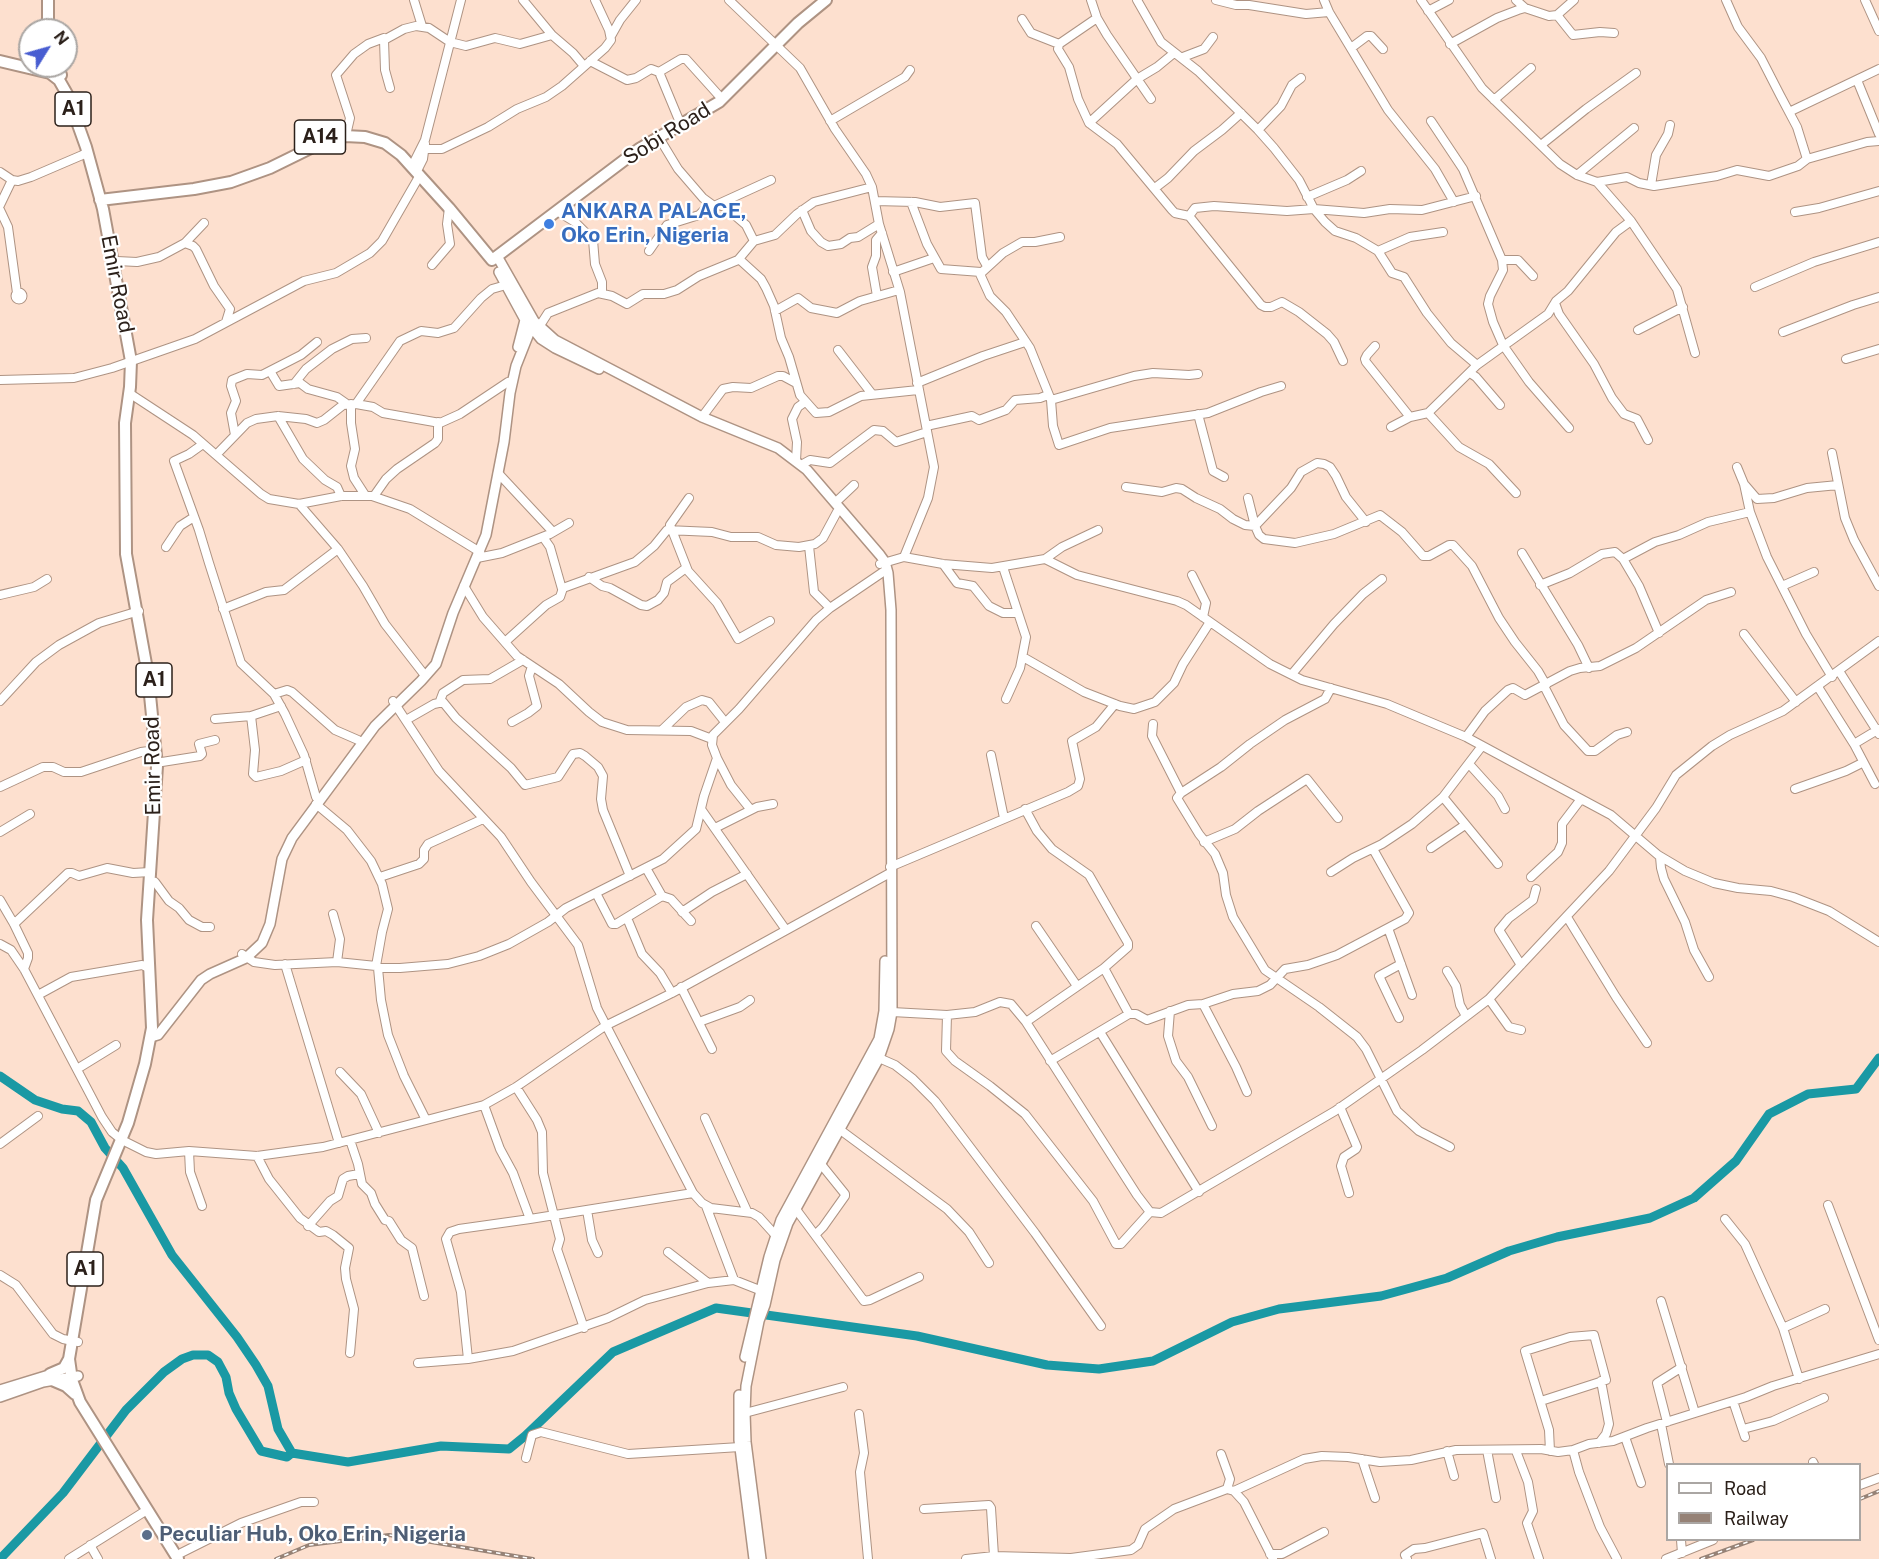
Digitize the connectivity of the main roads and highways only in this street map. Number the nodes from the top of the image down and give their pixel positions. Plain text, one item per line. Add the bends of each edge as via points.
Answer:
1 (50, 0) edge
2 (826, 0) edge
3 (49, 18) edge
4 (0, 56) edge
5 (18, 60) edge
6 (0, 61) edge
7 (61, 78) edge
8 (417, 168) junction
9 (102, 196) junction
10 (494, 258) junction
11 (531, 321) junction
12 (133, 360) junction
13 (836, 507) junction
14 (477, 553) junction
15 (139, 611) junction
16 (394, 703) junction
17 (316, 801) junction
18 (888, 872) junction
19 (152, 877) junction
20 (155, 1031) junction
21 (778, 1238) junction
22 (762, 1304) junction
23 (756, 1320) junction
24 (75, 1342) junction
25 (70, 1356) junction
26 (74, 1374) junction
27 (51, 1377) junction
28 (0, 1390) edge
29 (0, 1397) edge
30 (78, 1398) junction
31 (91, 1415) junction
32 (109, 1442) junction
33 (181, 1557) edge
34 (754, 1559) edge
35 (761, 1559) edge

1 - 3 highway
2 - 10 highway, Sobi Road via 722,99 658,136
4 - 5 highway
6 - 9 highway, Emir Road / A1 via 46,72 59,80
7 - 9 highway, Emir Road / A1 via 77,103
8 - 9 highway, A14 via 385,143 345,136 327,140 231,182
8 - 9 highway, A14 via 386,138 346,131 314,140 267,164 229,177
8 - 10 highway, A14
8 - 10 highway, A14
9 - 12 highway, Emir Road / A1
9 - 12 highway, Emir Road / A1
10 - 11 main road
10 - 11 main road via 506,285
11 - 13 main road via 555,340 702,417 778,448 798,463
11 - 13 main road via 541,339 555,348 690,417 779,456 806,476
11 - 14 main road via 510,393 490,518
11 - 14 main road via 508,382
12 - 15 highway, Emir Road / A1 via 128,514
13 - 18 main road via 883,566 889,660
14 - 16 main road via 449,611 435,656
14 - 16 main road via 436,664
15 - 19 highway, Emir Road / A1 via 156,750
15 - 19 highway, Emir Road / A1 via 156,692 162,762
16 - 17 main road
16 - 17 main road via 358,740
17 - 20 main road via 282,860 266,937 258,948 201,980
18 - 21 main road via 882,1029 872,1055 811,1163
18 - 21 main road via 892,1012 889,1029 879,1058
19 - 20 highway, Emir Road / A1
19 - 20 highway, Emir Road / A1 via 147,920
20 - 24 highway, Emir Road / A1 via 137,1115 96,1200
21 - 22 main road
21 - 22 main road via 762,1291
22 - 23 main road
23 - 34 main road via 739,1392 740,1447
23 - 35 main road via 744,1413
24 - 25 highway, Emir Road / A1
24 - 26 highway, Emir Road / A1
25 - 26 highway, Emir Road / A1
25 - 27 highway via 65,1366
26 - 27 main road
26 - 30 highway, A1
26 - 31 highway, A1
27 - 28 main road
27 - 29 main road
27 - 30 highway
30 - 31 highway, A1
31 - 32 highway, A1
32 - 33 highway, A1
32 - 33 highway, A1 via 147,1510

